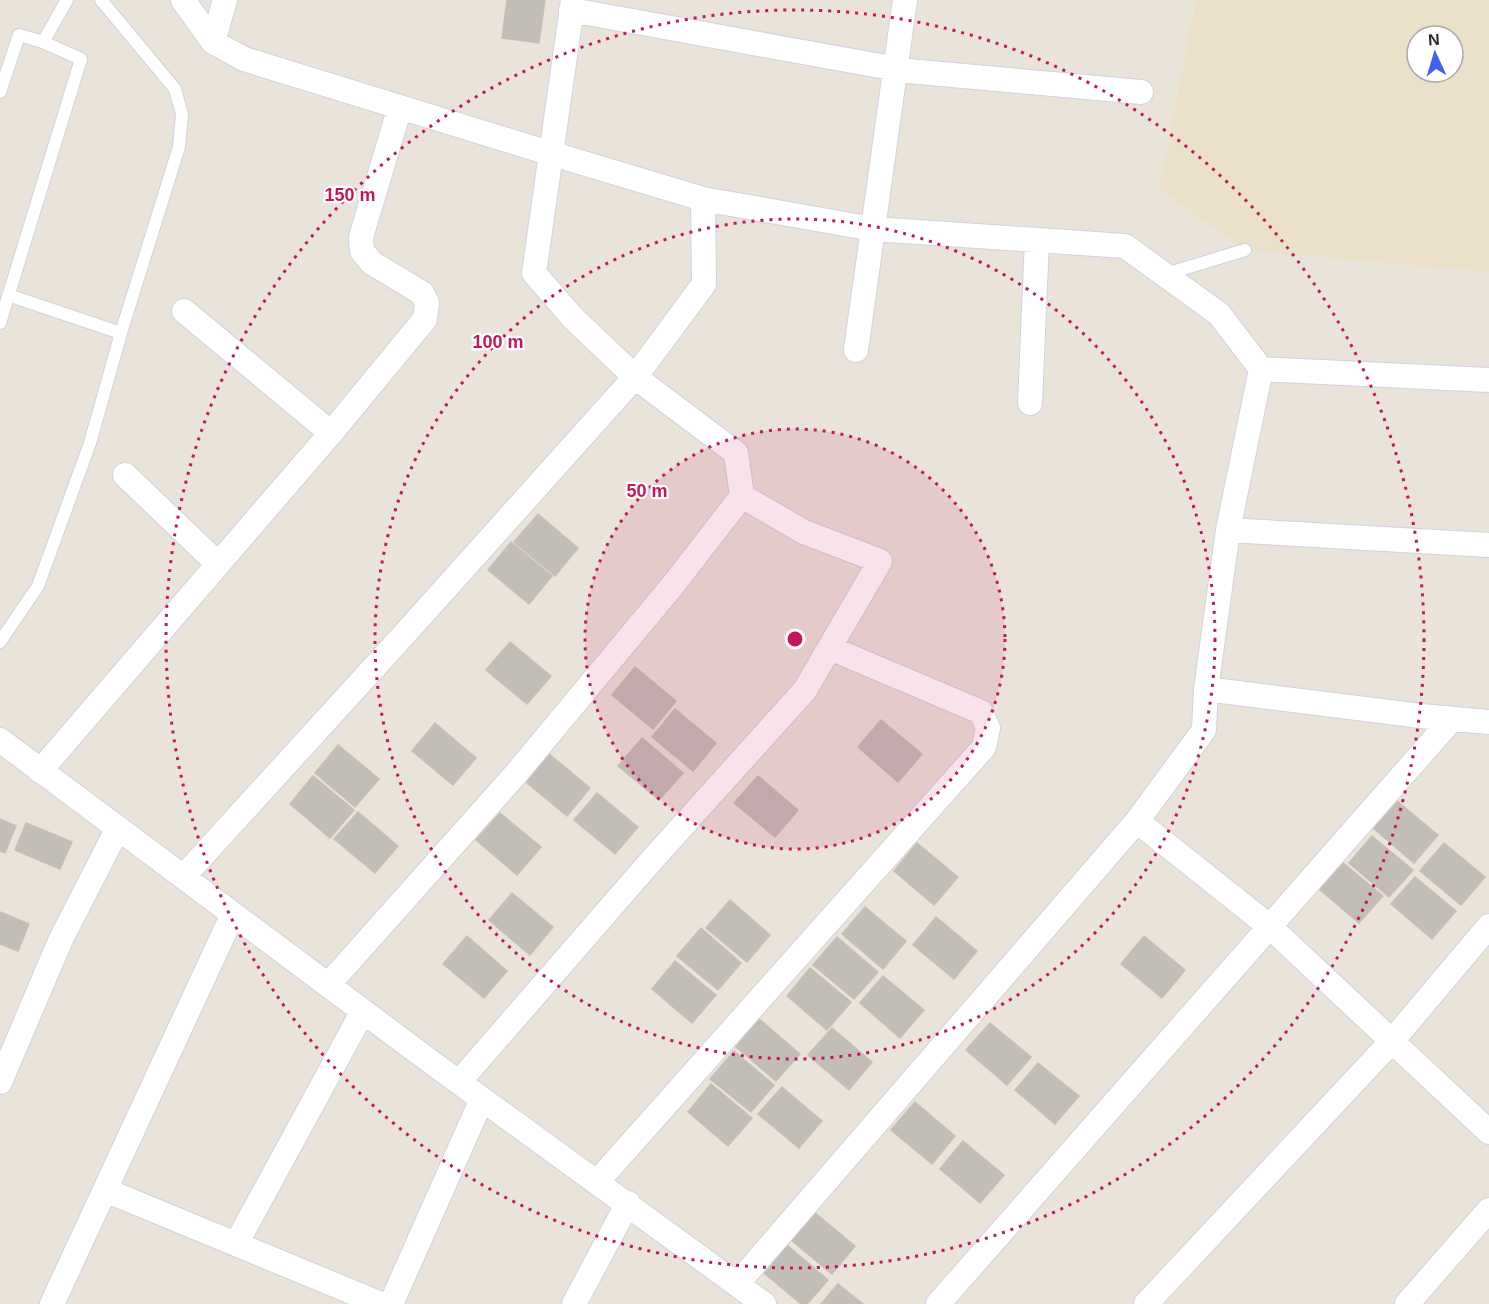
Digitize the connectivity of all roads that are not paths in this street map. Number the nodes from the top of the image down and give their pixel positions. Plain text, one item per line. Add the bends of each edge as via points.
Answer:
1 (67, 0) edge
2 (101, 0) edge
3 (183, 0) edge
4 (225, 0) edge
5 (905, 0) edge
6 (572, 5) edge
7 (43, 42) junction
8 (213, 42) junction
9 (896, 69) junction
10 (0, 92) edge
11 (1141, 92) dead end
12 (400, 108) junction
13 (550, 153) junction
14 (703, 198) junction
15 (873, 228) junction
16 (1037, 240) junction
17 (1245, 250) dead end
18 (1164, 275) junction
19 (8, 295) junction
20 (184, 311) dead end
21 (0, 323) edge
22 (121, 333) junction
23 (856, 350) dead end
24 (1261, 369) junction
25 (635, 377) junction
26 (1489, 380) edge
27 (1030, 403) dead end
28 (331, 433) junction
29 (124, 475) dead end
30 (742, 496) junction
31 (1228, 530) junction
32 (1489, 545) edge
33 (218, 564) junction
34 (0, 642) edge
35 (830, 648) junction
36 (1206, 688) junction
37 (1452, 719) junction
38 (1489, 722) edge
39 (0, 740) edge
40 (40, 771) junction
41 (1137, 821) junction
42 (118, 828) junction
43 (183, 877) junction
44 (233, 914) junction
45 (1269, 926) junction
46 (1489, 926) edge
47 (327, 985) junction
48 (363, 1011) junction
49 (1392, 1041) junction
50 (0, 1082) edge
51 (459, 1082) junction
52 (482, 1099) junction
53 (1489, 1132) edge
54 (597, 1182) junction
55 (105, 1190) junction
56 (628, 1203) junction
57 (1489, 1210) edge
58 (236, 1244) junction
59 (738, 1283) junction
60 (52, 1304) edge
61 (381, 1304) edge
62 (392, 1304) edge
63 (574, 1304) edge
64 (763, 1304) edge
65 (938, 1304) edge
66 (1146, 1304) edge
67 (1407, 1304) edge

1 - 7 lane
2 - 22 lane via 175,89 182,114 179,147
3 - 8 street
4 - 8 street
5 - 9 street
6 - 9 street
6 - 13 street
7 - 10 lane via 19,35
7 - 19 lane via 81,59
8 - 12 street via 244,59
9 - 11 street
9 - 15 street
12 - 13 street
12 - 28 street via 361,237 362,251 372,263 422,293 427,303 425,319
13 - 14 street
13 - 25 street via 534,273 573,318
14 - 15 street
14 - 25 street via 704,284
15 - 16 street
15 - 23 street
16 - 18 street via 1125,246
16 - 27 street
17 - 18 lane
18 - 24 street via 1219,314
19 - 21 lane
19 - 22 lane
20 - 28 street
22 - 34 lane via 90,443 38,586
24 - 26 street
24 - 31 street
25 - 30 street via 736,453
25 - 43 street
28 - 33 street
29 - 33 street
30 - 35 street via 804,532 880,561
30 - 47 street via 515,775
31 - 32 street
31 - 36 street
33 - 40 street
35 - 51 street via 805,690
35 - 54 street via 981,712 988,728 984,747
36 - 37 street
36 - 41 street via 1204,730
37 - 38 street
37 - 45 street
39 - 40 street
40 - 42 street
41 - 45 street
41 - 59 street
42 - 43 street
42 - 50 street via 61,939
43 - 44 street
44 - 47 street
44 - 55 street
45 - 49 street
45 - 65 street
46 - 49 street
47 - 48 street
48 - 51 street
48 - 58 street
49 - 53 street
49 - 66 street
51 - 52 street
52 - 54 street
52 - 62 street
54 - 56 street
55 - 58 street
55 - 60 street
56 - 59 street
56 - 63 street
57 - 67 street
58 - 61 street
59 - 64 street

